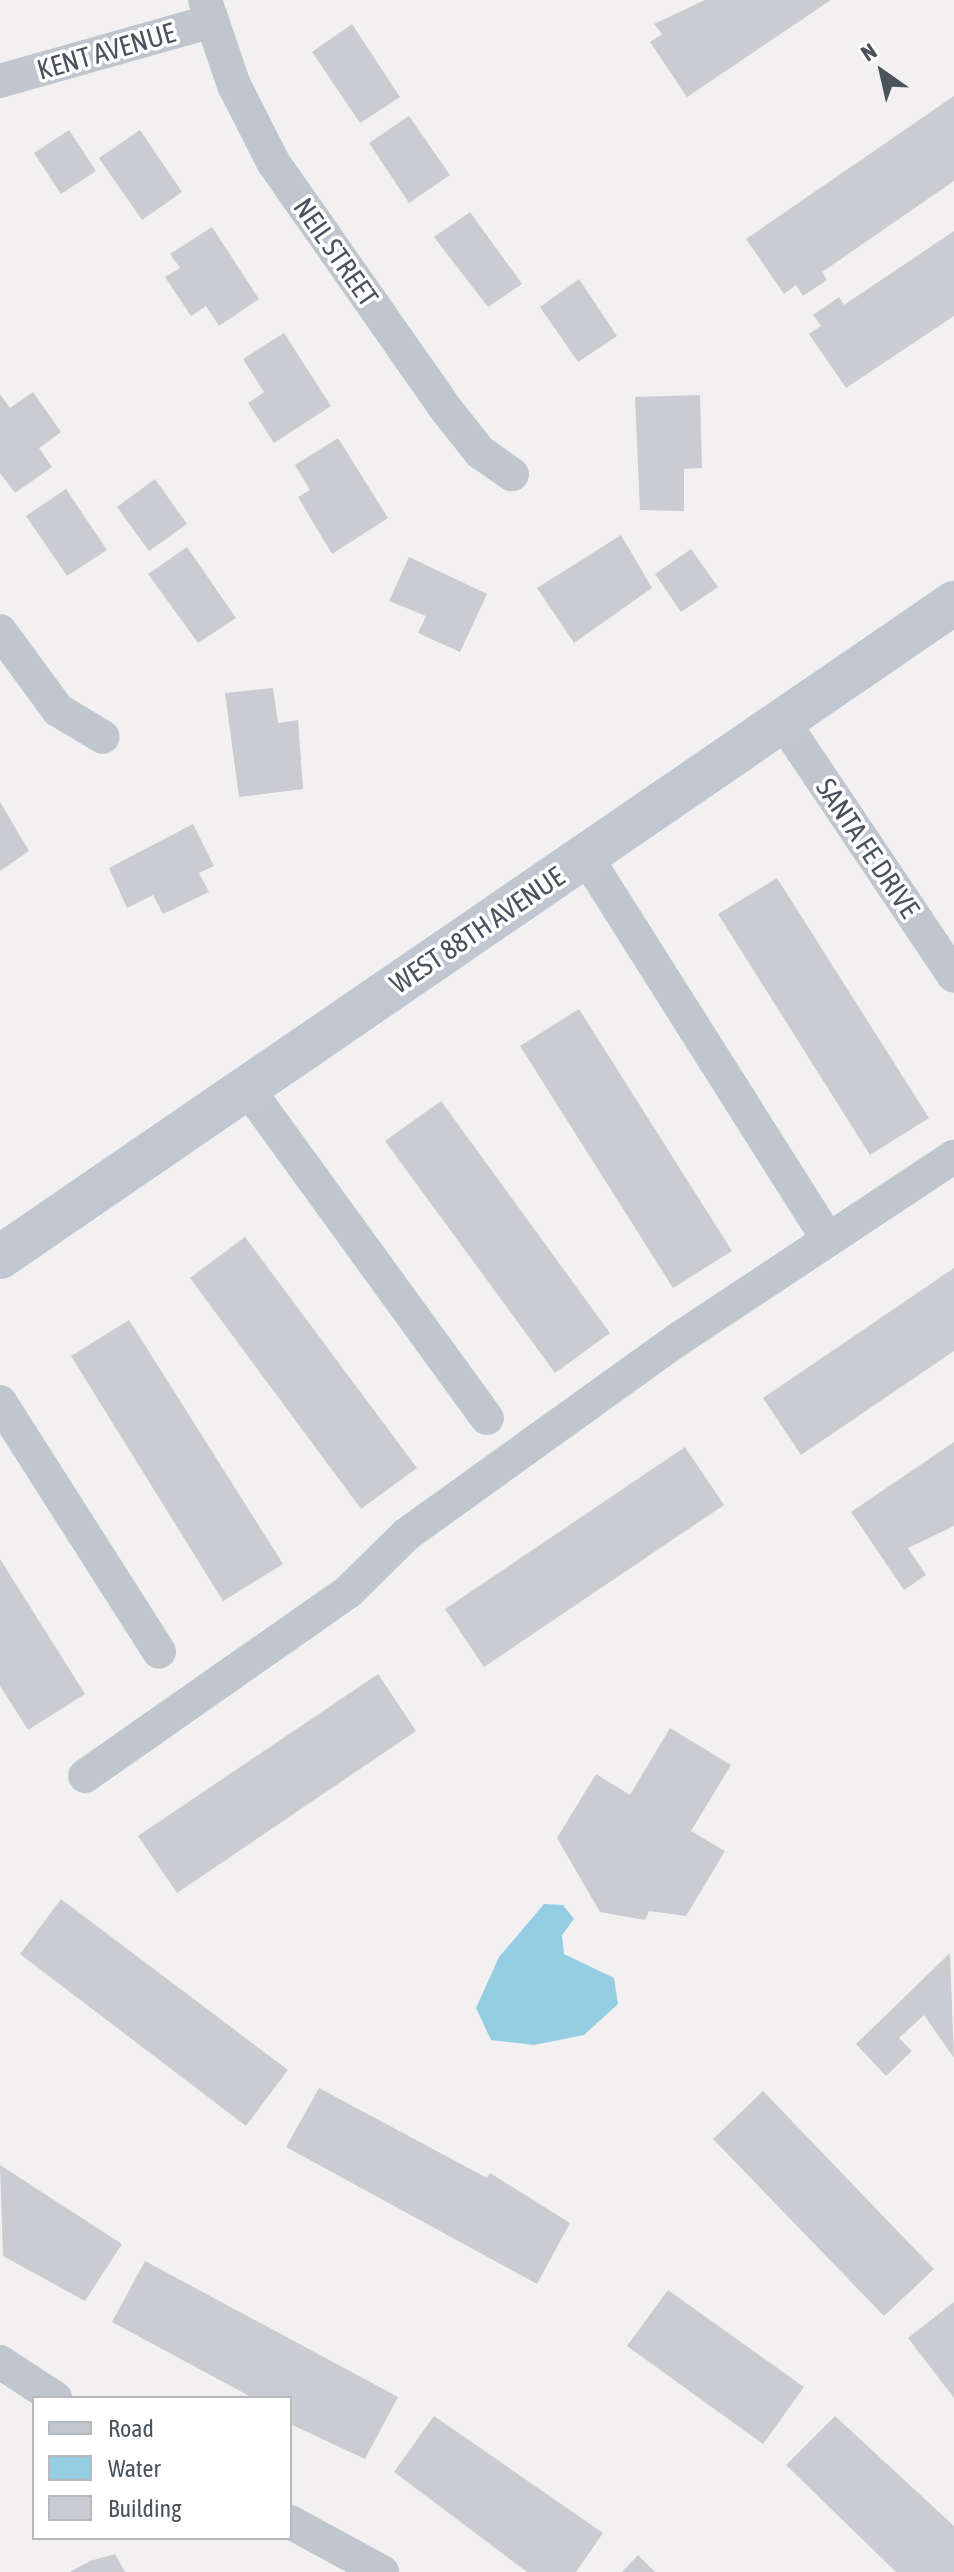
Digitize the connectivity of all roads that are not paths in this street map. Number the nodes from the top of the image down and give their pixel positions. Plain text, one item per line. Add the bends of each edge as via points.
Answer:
1 (208, 11) edge
2 (0, 81) edge
3 (512, 474) dead end
4 (954, 603) edge
5 (0, 631) edge
6 (782, 720) junction
7 (103, 737) dead end
8 (585, 855) junction
9 (954, 976) edge
10 (247, 1088) junction
11 (954, 1157) edge
12 (828, 1240) junction
13 (0, 1257) edge
14 (0, 1402) edge
15 (487, 1418) dead end
16 (159, 1652) dead end
17 (85, 1776) dead end
18 (0, 2362) edge
19 (52, 2396) edge
20 (292, 2523) edge
21 (382, 2572) edge

1 - 2 street, KENT AVENUE
1 - 3 street, NEIL STREET via 273,162 446,409 480,452
4 - 6 main road, WEST 88TH AVENUE
5 - 7 street via 58,710
6 - 8 main road, WEST 88TH AVENUE
6 - 9 street, SANTA FE DRIVE
8 - 10 main road, WEST 88TH AVENUE
8 - 12 street
10 - 13 main road, WEST 88TH AVENUE
10 - 15 street
11 - 12 street
12 - 17 street via 407,1534 349,1591
14 - 16 street
18 - 19 street
20 - 21 street

